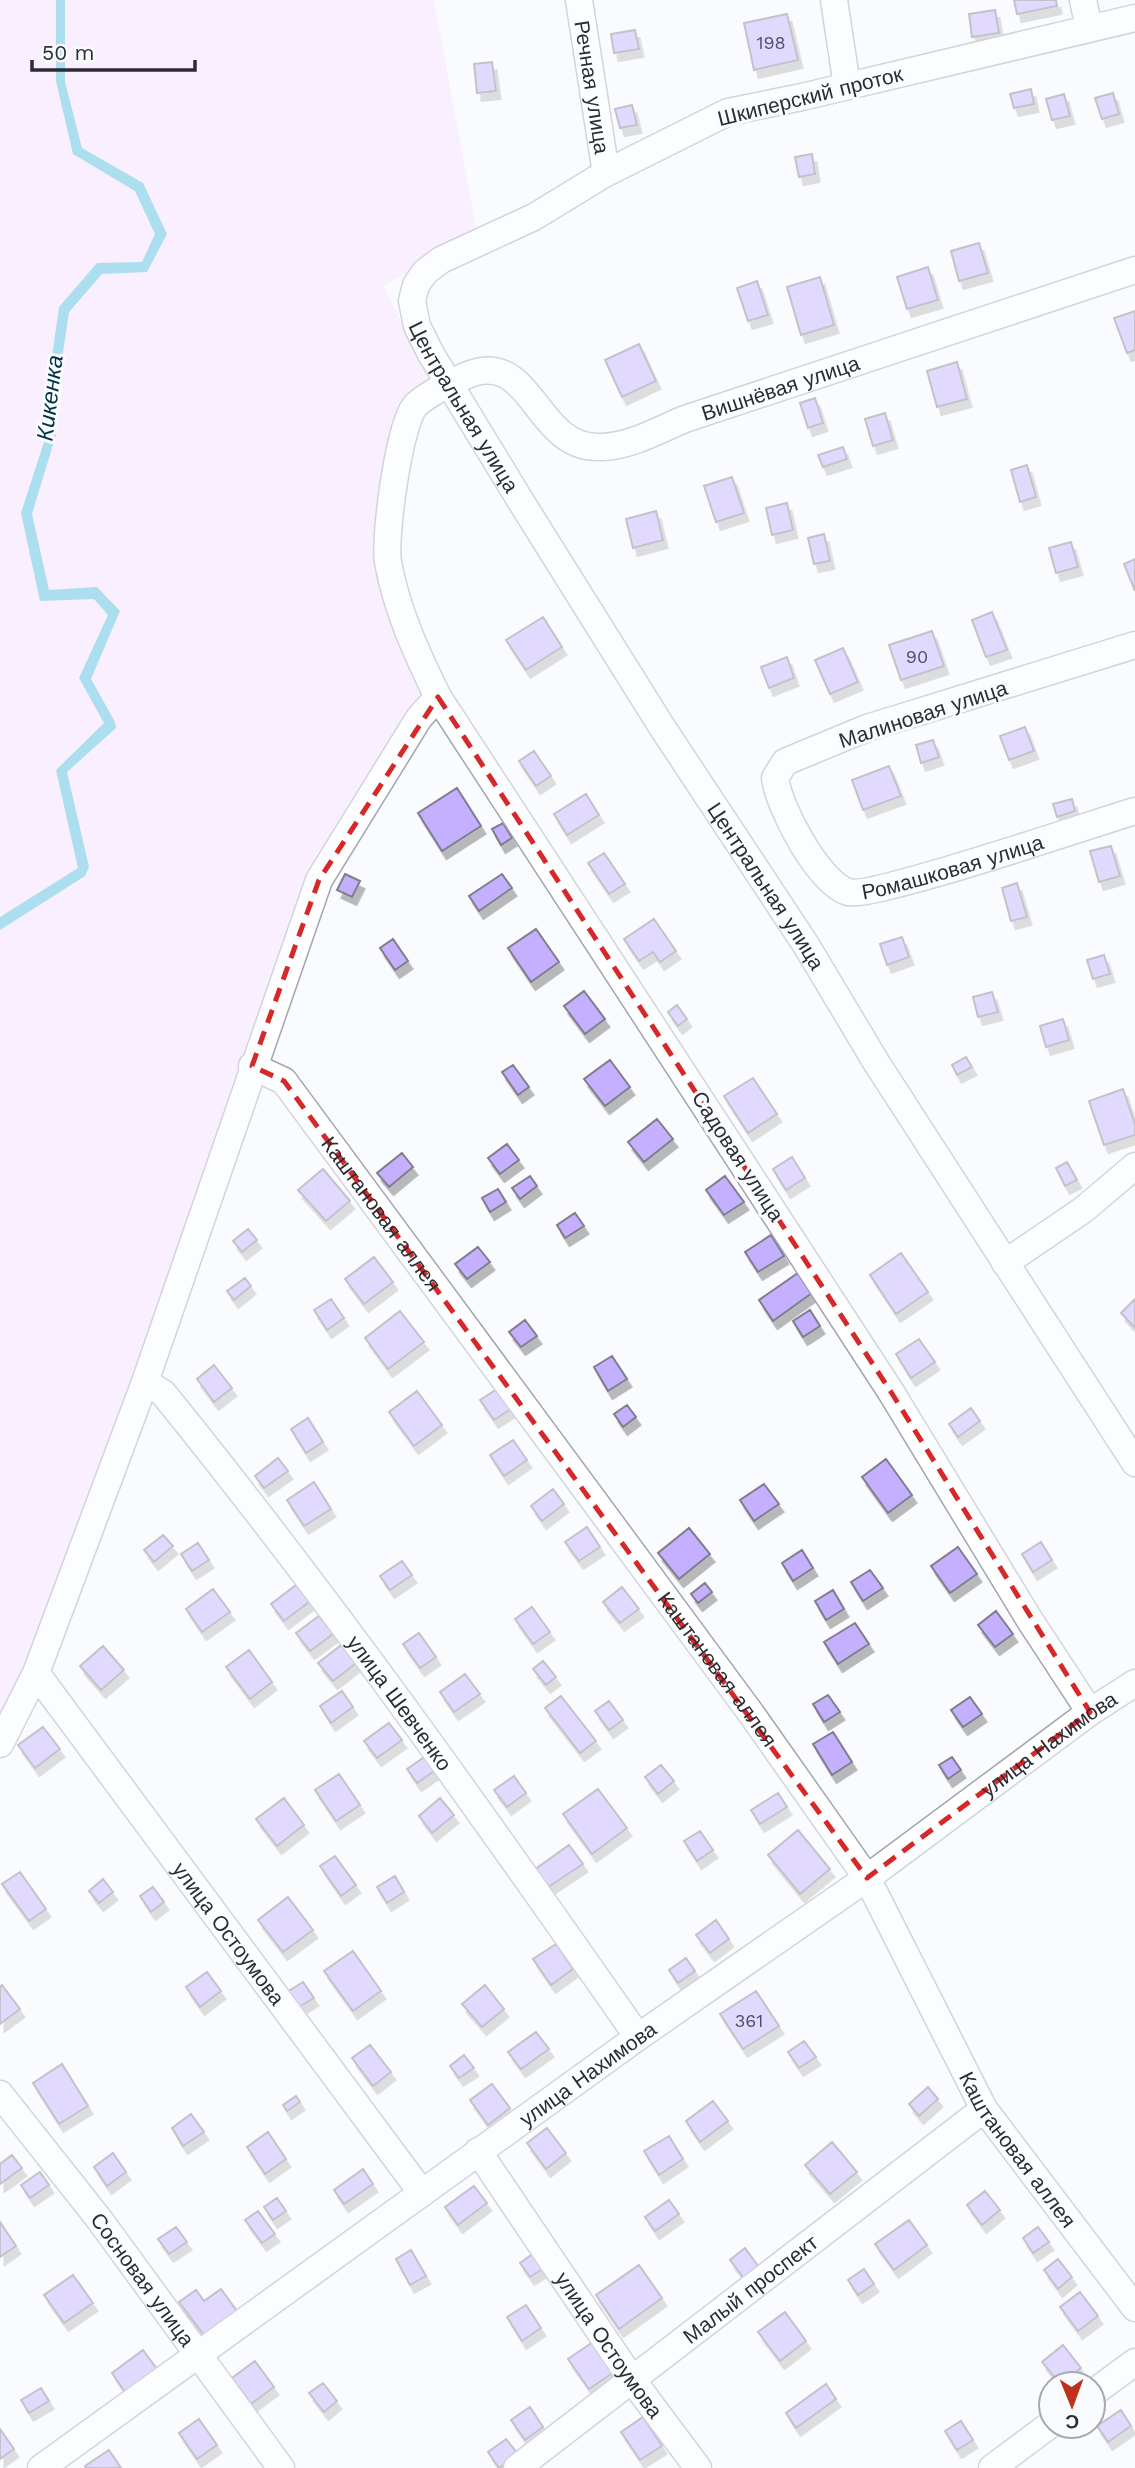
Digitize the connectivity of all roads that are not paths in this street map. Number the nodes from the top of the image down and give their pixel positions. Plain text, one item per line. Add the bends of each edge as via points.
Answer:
1 (579, 0) edge
2 (834, 0) edge
3 (1083, 0) edge
4 (1135, 18) edge
5 (1089, 28) junction
6 (847, 86) junction
7 (606, 173) junction
8 (1135, 270) edge
9 (412, 301) joint
10 (450, 384) junction
11 (396, 597) joint
12 (1135, 645) edge
13 (438, 696) junction
14 (1135, 811) edge
15 (794, 830) joint
16 (253, 1066) junction
17 (1135, 1166) edge
18 (1006, 1263) junction
19 (145, 1382) junction
20 (1135, 1463) edge
21 (36, 1673) junction
22 (1135, 1683) edge
23 (1090, 1712) junction
24 (0, 1744) edge
25 (867, 1878) junction
26 (638, 2037) junction
27 (0, 2094) edge
28 (984, 2109) junction
29 (478, 2151) junction
30 (422, 2193) junction
31 (1135, 2308) edge
32 (197, 2355) junction
33 (1135, 2362) edge
34 (633, 2381) junction
35 (1107, 2383) edge
36 (1037, 2434) edge
37 (41, 2468) edge
38 (281, 2468) edge
39 (517, 2468) edge
40 (698, 2468) edge
41 (992, 2468) edge

1 - 7 street, Речная улица
2 - 6 street
3 - 5 street
4 - 5 street, Шкиперский проток
5 - 6 street, Шкиперский проток
6 - 7 street, Шкиперский проток via 728,112
7 - 9 street, Шкиперский проток via 534,216 441,260 425,272
8 - 10 street, Вишнёвая улица via 685,419 623,445 574,444 553,429 524,388 504,375 482,371
9 - 10 street, Центральная улица via 417,327
10 - 11 street, Вишнёвая улица via 415,406 402,437 388,558
10 - 18 street, Центральная улица via 662,727
11 - 13 street, Садовая улица via 406,633
12 - 15 street, Малиновая улица via 920,710 785,762 775,778
13 - 16 street via 419,718 318,880
13 - 23 street, Садовая улица via 891,1392
14 - 15 street, Ромашковая улица via 867,892 849,892 833,883
16 - 19 street
16 - 25 street, Каштановая аллея via 284,1081 750,1712
17 - 18 street via 1083,1210
18 - 20 street, Центральная улица
19 - 21 street
19 - 26 street, улица Шевченко via 163,1393 260,1513
21 - 24 street
21 - 30 street, улица Остоумова
22 - 23 street, улица Нахимова
23 - 25 street, улица Нахимова
25 - 26 street, улица Нахимова
25 - 28 street, Каштановая аллея
26 - 29 street, улица Нахимова
27 - 32 street, Сосновая улица via 99,2218
28 - 31 street, Каштановая аллея
28 - 34 street, Малый проспект
29 - 30 street, улица Нахимова
29 - 34 street, улица Остоумова
30 - 32 street, улица Нахимова
32 - 37 street, улица Нахимова
32 - 38 street, Сосновая улица
33 - 35 street
34 - 39 street, Малый проспект
34 - 40 street, улица Остоумова
36 - 41 street

